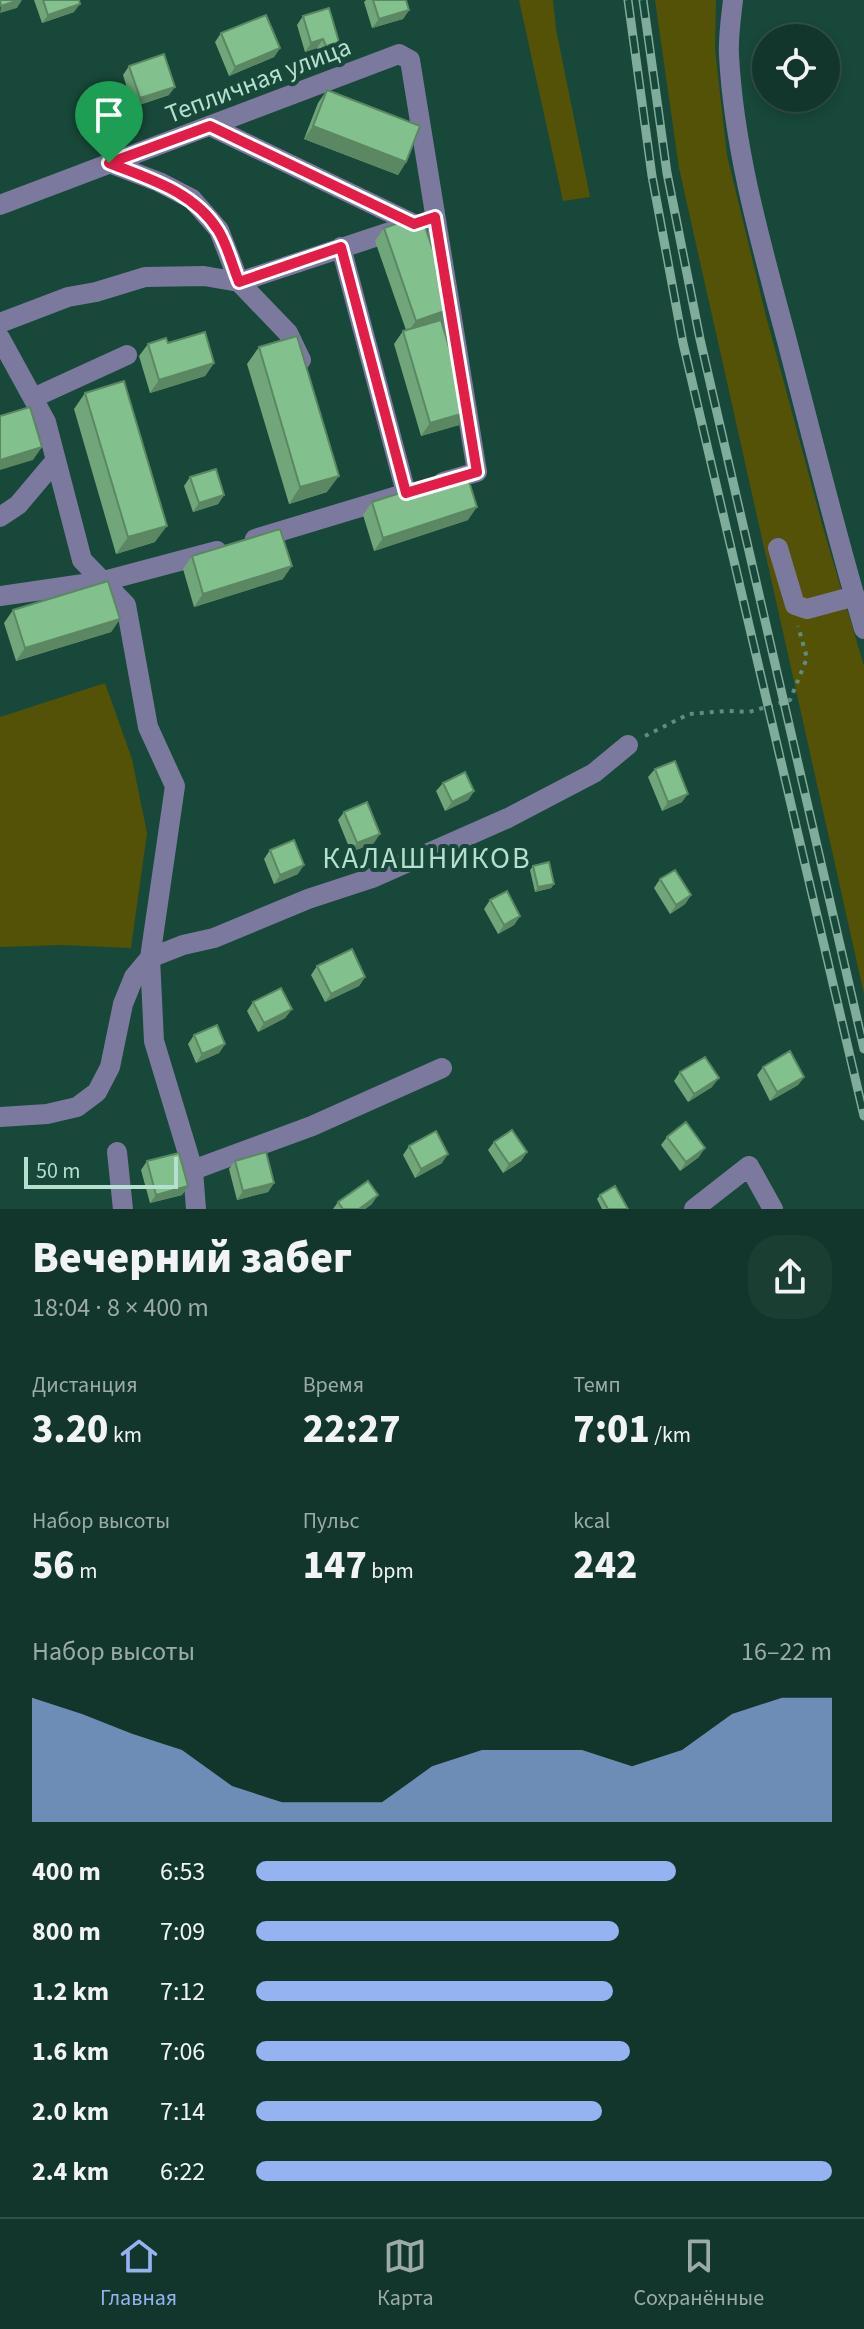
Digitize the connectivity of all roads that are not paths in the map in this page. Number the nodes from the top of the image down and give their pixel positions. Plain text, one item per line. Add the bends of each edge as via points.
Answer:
1 (733, 0) edge
2 (210, 126) junction
3 (109, 163) junction
4 (0, 205) edge
5 (435, 217) junction
6 (414, 224) junction
7 (341, 247) junction
8 (239, 282) junction
9 (0, 323) edge
10 (0, 338) edge
11 (127, 355) dead end
12 (307, 376) edge
13 (33, 398) junction
14 (56, 460) junction
15 (406, 493) junction
16 (0, 517) edge
17 (778, 548) dead end
18 (104, 581) junction
19 (0, 596) edge
20 (855, 596) junction
21 (863, 622) edge
22 (628, 745) road end
23 (150, 958) junction
24 (442, 1068) dead end
25 (0, 1117) edge
26 (117, 1152) dead end
27 (193, 1170) junction
28 (123, 1209) edge
29 (196, 1209) edge
30 (694, 1209) edge
31 (773, 1209) edge

1 - 20 street via 729,51 741,153
2 - 3 street, Тепличная улица
2 - 5 street, Тепличная улица via 399,54 410,60
2 - 6 street
3 - 4 street, Тепличная улица
3 - 8 street via 192,199 219,230
5 - 6 street
5 - 15 street via 477,472
6 - 7 street
7 - 8 street
7 - 15 street
8 - 9 street via 204,276 145,277 68,297
8 - 12 street via 288,333
10 - 13 street
11 - 13 street
13 - 14 street
14 - 16 street via 18,505
14 - 18 street via 82,560
15 - 18 street
17 - 20 street via 795,605 807,609
18 - 19 street
18 - 23 street via 126,605 148,727 175,786
20 - 21 street
22 - 23 street via 594,773 508,818 372,878
23 - 25 street via 134,977 123,1004 110,1067 97,1092 77,1107
23 - 27 street via 154,1041
24 - 27 street via 312,1126
26 - 28 street
27 - 29 street
30 - 31 street via 749,1166

